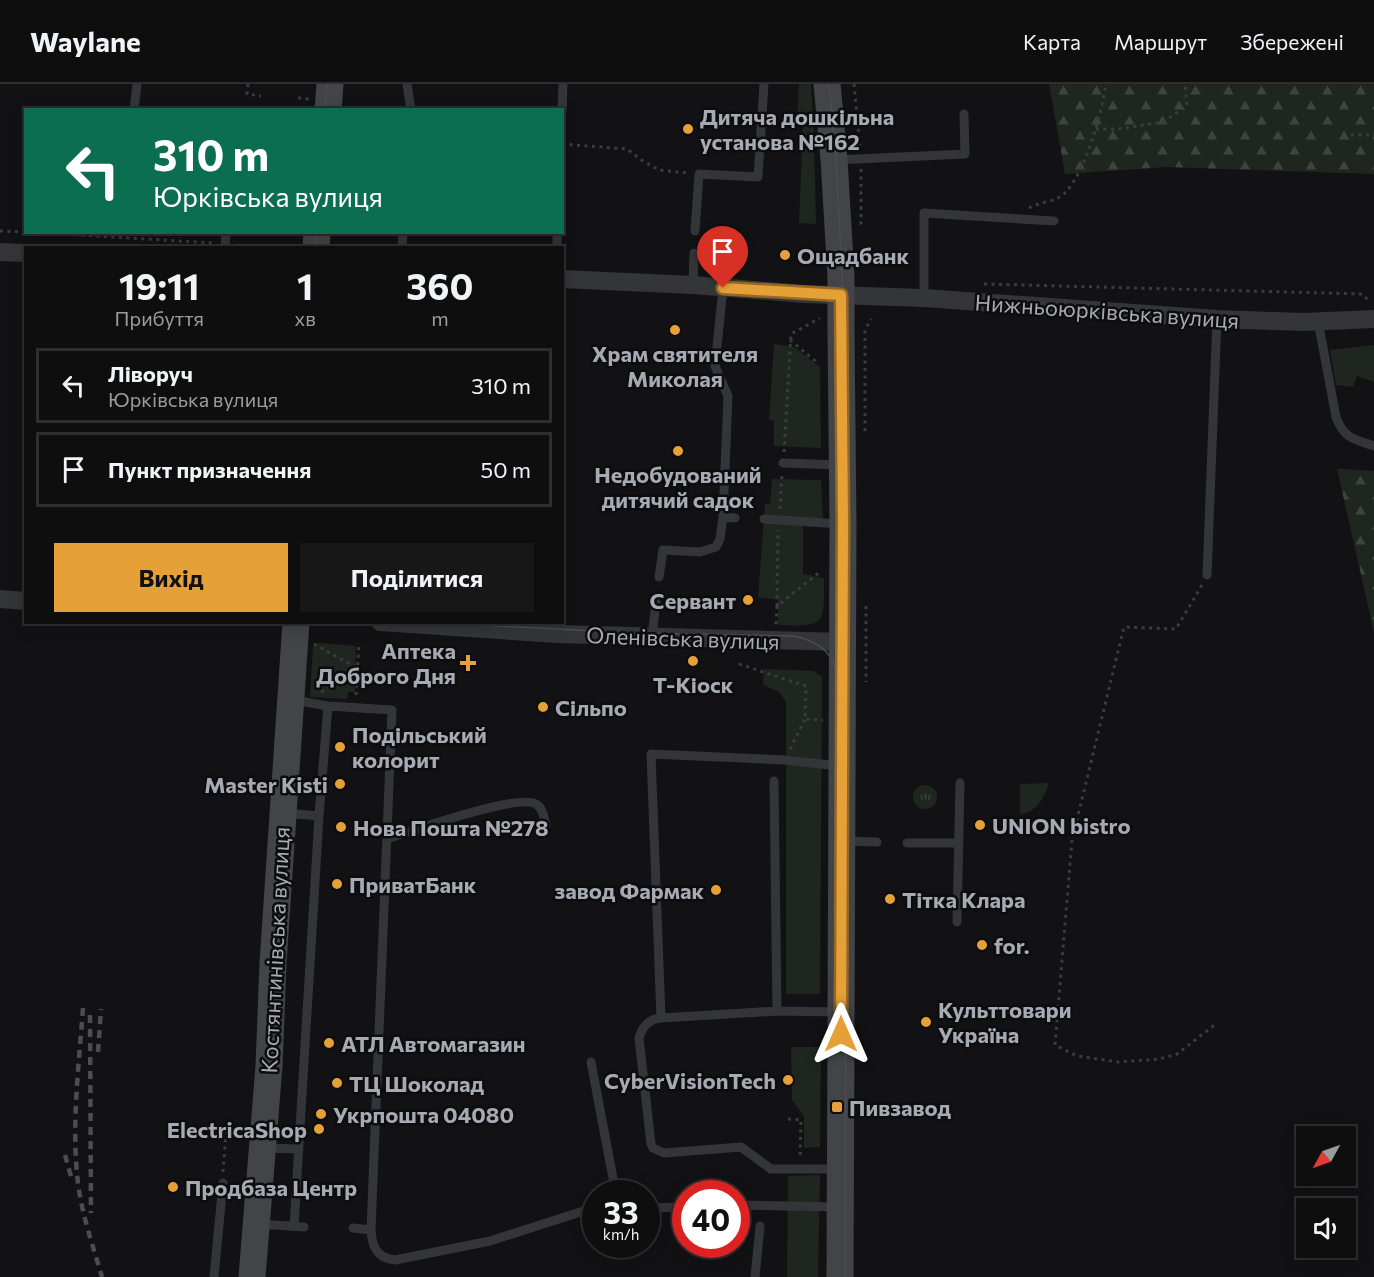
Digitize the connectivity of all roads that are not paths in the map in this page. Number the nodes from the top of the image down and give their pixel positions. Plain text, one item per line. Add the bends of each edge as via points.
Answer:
1 (137, 84) edge
2 (330, 84) edge
3 (407, 84) edge
4 (564, 84) edge
5 (764, 84) edge
6 (827, 84) edge
7 (316, 104) edge
8 (135, 108) edge
9 (411, 108) edge
10 (562, 108) edge
11 (964, 114) dead end
12 (834, 159) junction
13 (1054, 221) dead end
14 (695, 231) dead end
15 (0, 252) edge
16 (24, 253) edge
17 (694, 253) dead end
18 (564, 279) edge
19 (693, 285) junction
20 (723, 288) junction
21 (841, 295) junction
22 (924, 298) junction
23 (1217, 319) junction
24 (1374, 319) edge
25 (1318, 321) junction
26 (1374, 446) edge
27 (783, 463) dead end
28 (842, 465) junction
29 (723, 517) junction
30 (735, 518) dead end
31 (764, 519) dead end
32 (843, 524) junction
33 (1208, 575) road end
34 (660, 577) dead end
35 (0, 599) edge
36 (24, 601) edge
37 (656, 602) dead end
38 (442, 624) edge
39 (503, 626) edge
40 (303, 630) edge
41 (652, 637) junction
42 (842, 642) junction
43 (291, 699) junction
44 (328, 706) junction
45 (843, 767) junction
46 (774, 781) dead end
47 (960, 783) dead end
48 (283, 813) junction
49 (319, 816) junction
50 (546, 825) dead end
51 (387, 839) junction
52 (842, 841) junction
53 (877, 842) dead end
54 (907, 843) dead end
55 (958, 843) junction
56 (957, 922) dead end
57 (777, 1011) junction
58 (841, 1012) junction
59 (661, 1018) junction
60 (591, 1062) dead end
61 (255, 1140) junction
62 (298, 1149) junction
63 (840, 1168) junction
64 (613, 1180) edge
65 (223, 1183) road end
66 (750, 1205) edge
67 (840, 1208) junction
68 (582, 1211) edge
69 (257, 1224) junction
70 (760, 1226) dead end
71 (353, 1228) dead end
72 (371, 1230) junction
73 (214, 1277) edge
74 (252, 1277) edge
75 (755, 1277) edge
76 (840, 1277) edge

1 - 8 lane
2 - 7 street
3 - 9 lane
4 - 10 lane
5 - 14 lane via 758,177 699,174
6 - 12 street
11 - 12 lane via 965,154
12 - 21 street
13 - 22 lane via 924,213
15 - 16 street
17 - 19 lane
18 - 19 street, Нижньоюрківська вулиця
19 - 20 street, Нижньоюрківська вулиця
20 - 21 street, Нижньоюрківська вулиця
20 - 29 lane via 715,366 728,396
21 - 22 street, Нижньоюрківська вулиця
21 - 28 street
22 - 23 street, Нижньоюрківська вулиця
23 - 25 street, Нижньоюрківська вулиця
23 - 33 lane
24 - 25 street, Нижньоюрківська вулиця
25 - 26 lane via 1341,429 1347,436
27 - 28 lane
28 - 32 street
29 - 30 lane
29 - 34 lane via 716,547 700,552 663,550
31 - 32 lane
32 - 42 street
35 - 36 street
37 - 41 lane
38 - 39 street, Оленівська вулиця
39 - 41 street, Оленівська вулиця via 523,637
40 - 43 street, Костянтинівська вулиця
41 - 42 street, Оленівська вулиця
42 - 45 street
43 - 44 lane
43 - 48 street, Костянтинівська вулиця
44 - 49 lane
44 - 51 lane via 392,710
45 - 52 street
45 - 59 lane via 651,754
46 - 57 lane
47 - 55 lane
48 - 49 lane
48 - 61 street, Костянтинівська вулиця
49 - 62 lane
50 - 51 lane via 537,804 521,802
51 - 72 lane
52 - 53 lane
52 - 58 street
54 - 55 lane
55 - 56 lane
57 - 58 lane
57 - 59 lane
58 - 63 street
59 - 63 lane via 648,1023 639,1038 653,1148 664,1153 741,1147 771,1169
60 - 64 lane
61 - 62 lane
61 - 69 street, Костянтинівська вулиця
62 - 69 lane via 299,1227
63 - 67 street
65 - 73 lane
66 - 67 lane
67 - 76 street
68 - 72 lane via 490,1241 395,1260 379,1255 372,1244
69 - 74 street, Костянтинівська вулиця
70 - 75 lane
71 - 72 lane

